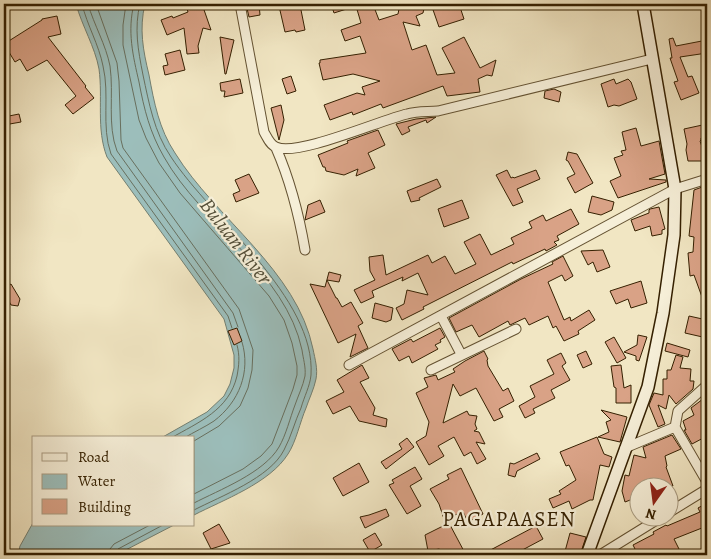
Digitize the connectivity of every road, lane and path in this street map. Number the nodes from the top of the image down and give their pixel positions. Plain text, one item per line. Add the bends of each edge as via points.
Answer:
1 (4, 4) edge
2 (8, 4) edge
3 (240, 4) edge
4 (643, 4) edge
5 (652, 59) junction
6 (276, 148) junction
7 (707, 179) edge
8 (676, 189) junction
9 (305, 250) dead end
10 (441, 316) junction
11 (516, 329) dead end
12 (461, 354) junction
13 (349, 365) dead end
14 (431, 370) dead end
15 (707, 385) edge
16 (675, 427) junction
17 (624, 448) junction
18 (707, 482) edge
19 (707, 489) edge
20 (678, 507) edge
21 (647, 526) edge
22 (588, 555) edge
23 (600, 555) edge

1 - 2 street
3 - 6 street via 264,132
4 - 5 main road
5 - 6 street via 438,111 408,113 306,146
5 - 8 main road
6 - 9 street via 301,224
7 - 8 street
8 - 10 street
8 - 17 main road via 674,235 663,313 648,387
10 - 12 street
10 - 13 street
11 - 12 street
12 - 14 street
15 - 16 street via 678,411
16 - 17 street
16 - 18 street
17 - 22 main road
19 - 20 street
21 - 23 street

